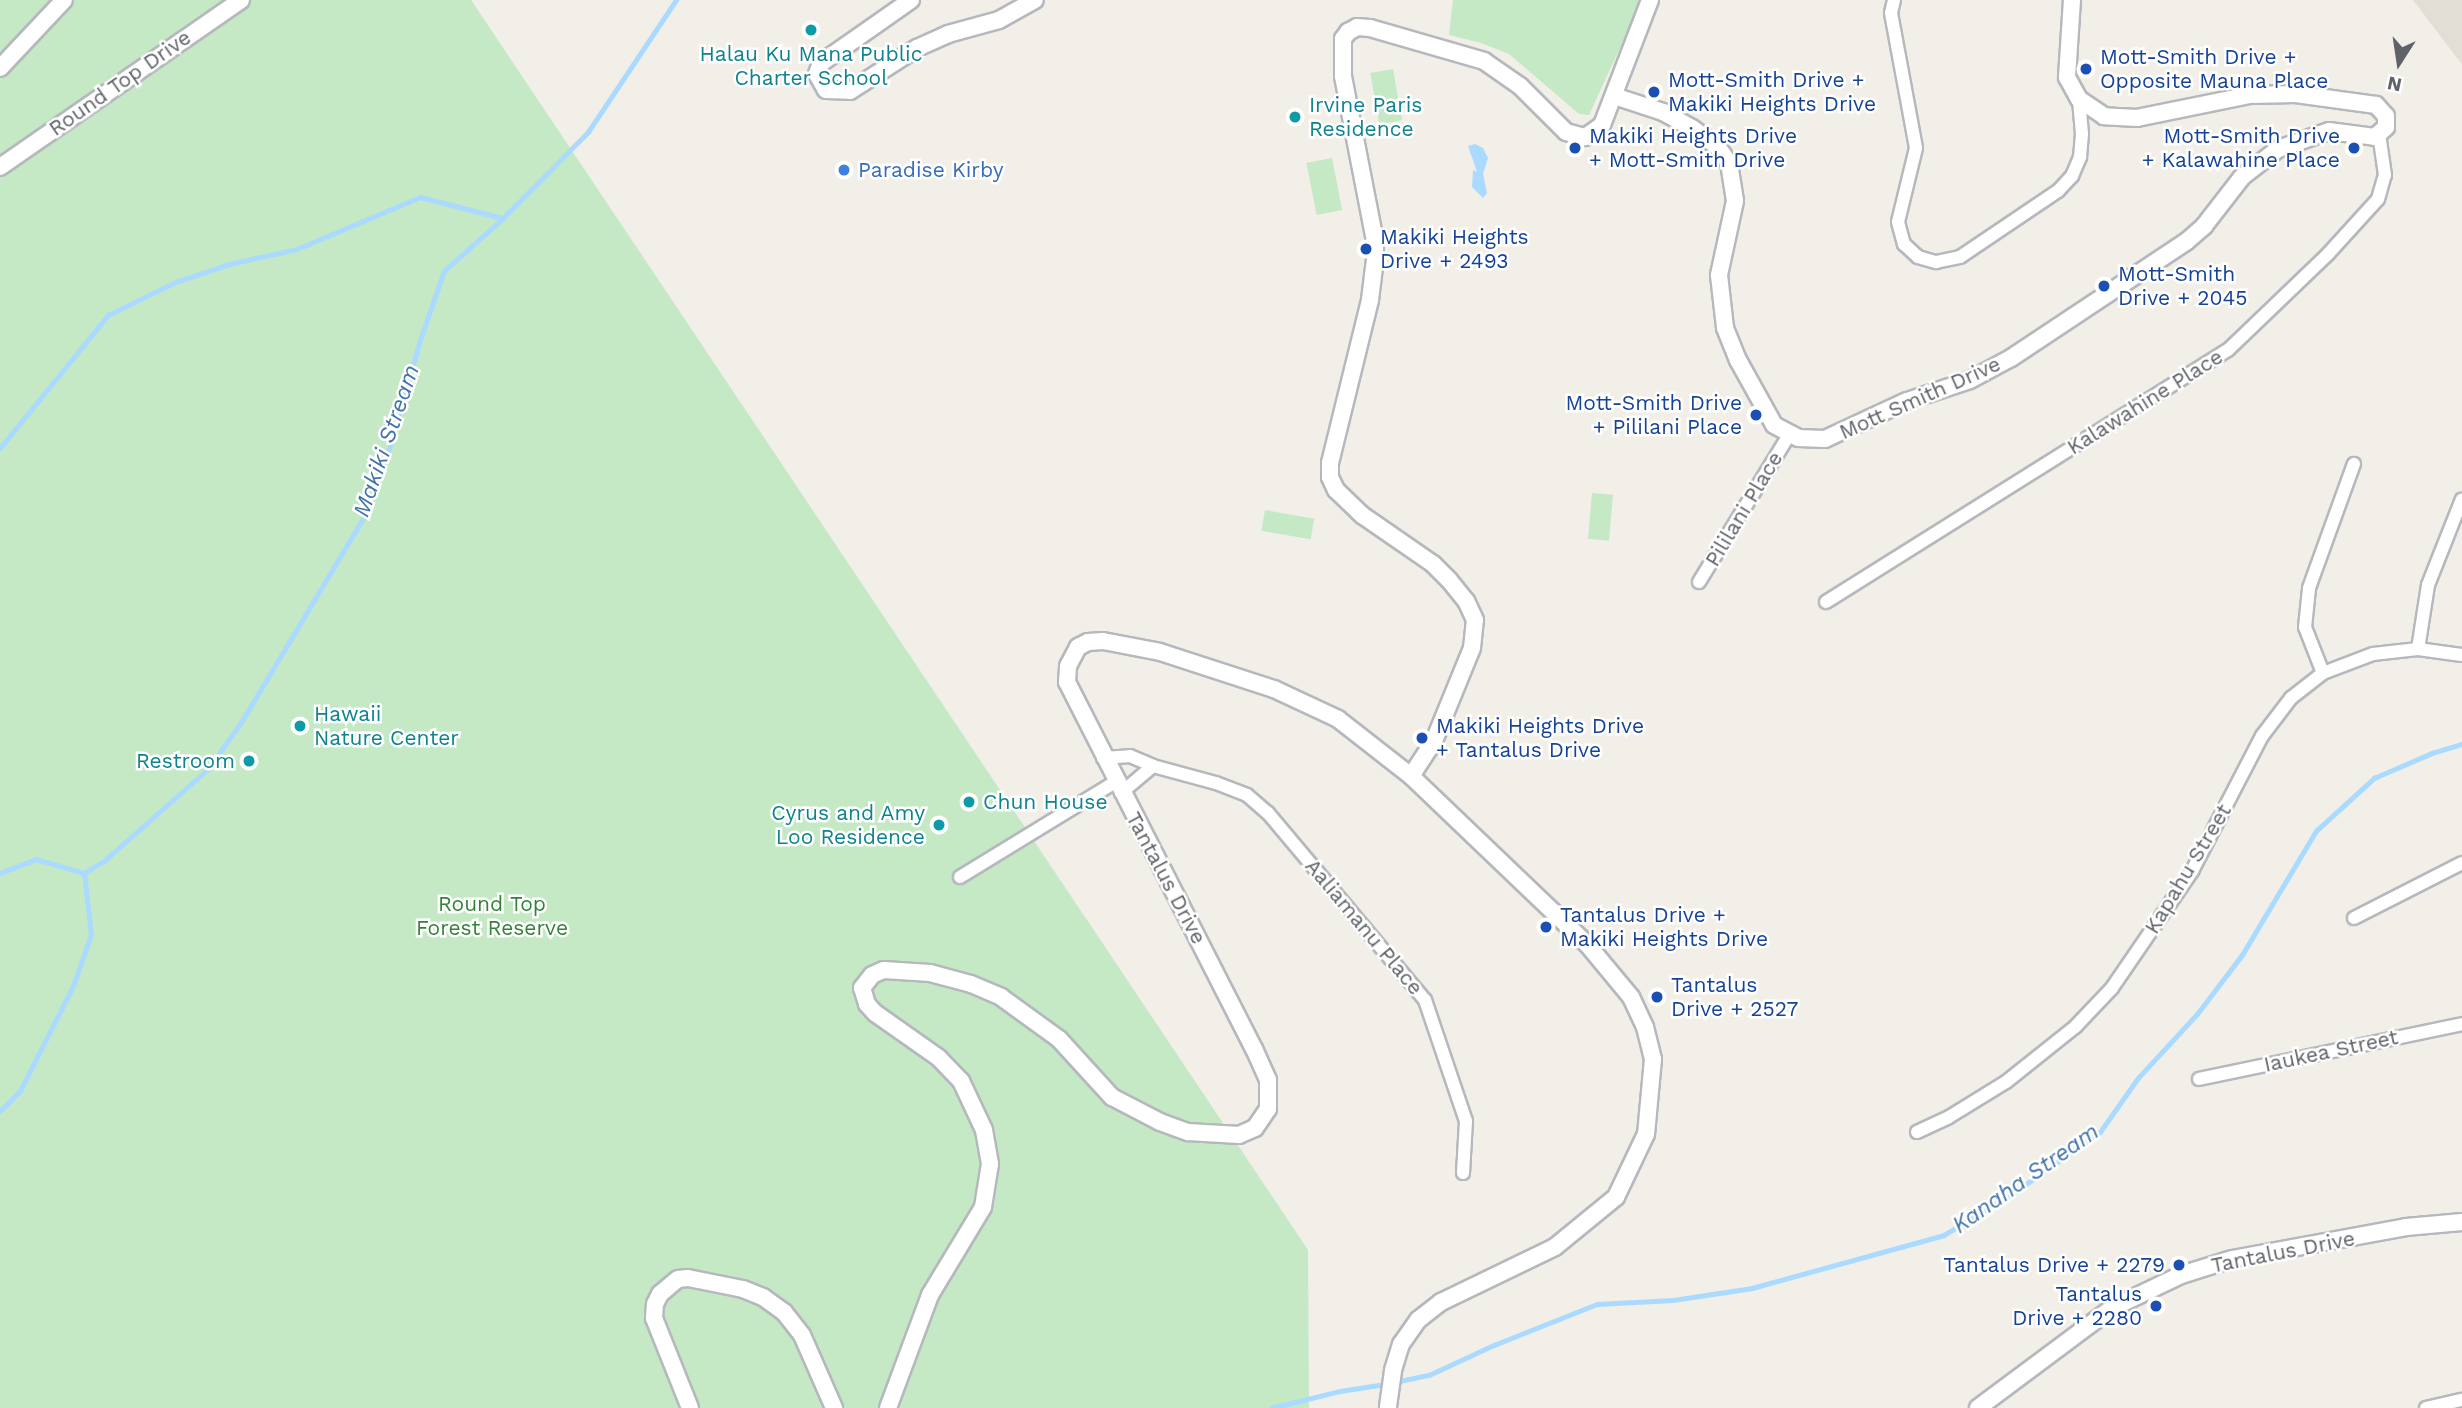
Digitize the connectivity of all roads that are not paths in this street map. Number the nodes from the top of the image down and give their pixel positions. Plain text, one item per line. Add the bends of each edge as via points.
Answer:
1 (64, 0) edge
2 (241, 0) edge
3 (911, 0) edge
4 (1035, 0) edge
5 (1650, 0) edge
6 (1894, 0) edge
7 (2071, 0) edge
8 (0, 68) edge
9 (1614, 96) junction
10 (2079, 99) junction
11 (2379, 134) junction
12 (0, 167) edge
13 (1789, 435) junction
14 (2354, 464) dead end
15 (2462, 499) edge
16 (1699, 582) dead end
17 (1826, 602) dead end
18 (2418, 649) junction
19 (2462, 655) edge
20 (2323, 673) junction
21 (1103, 758) junction
22 (1153, 766) junction
23 (1411, 776) junction
24 (1118, 787) junction
25 (2462, 863) edge
26 (960, 877) dead end
27 (2354, 918) dead end
28 (2462, 1024) edge
29 (2199, 1079) dead end
30 (1917, 1132) dead end
31 (1463, 1173) dead end
32 (2462, 1222) edge
33 (2462, 1400) edge
34 (690, 1408) edge
35 (834, 1408) edge
36 (888, 1408) edge
37 (1388, 1408) edge
38 (1978, 1408) edge
39 (2426, 1408) edge

1 - 8 street
2 - 12 street, Round Top Drive
3 - 4 street via 821,62 817,74 826,90 859,87 917,48 999,20
5 - 9 street
6 - 10 street via 1891,13 1916,148 1898,222 1904,244 1918,257 1936,262 1960,257 2058,191 2072,176 2080,157
7 - 10 street via 2066,68
9 - 13 street via 1663,112 1692,128 1717,146 1729,163 1735,201 1719,275 1721,313 1763,410
9 - 23 street via 1602,125 1585,137 1576,136 1485,61 1370,29 1357,27 1343,39 1343,76 1376,240 1370,300 1330,477 1336,490 1362,515 1433,564 1466,601 1475,620 1472,648 1434,741
10 - 11 street via 2095,112 2126,119 2249,95 2296,94 2376,104 2386,116 2386,127
11 - 13 street, Mott Smith Drive via 2370,137 2329,131 2278,149 2242,177 2187,241 1984,373 1885,410 1833,437 1807,440
11 - 17 street, Kalawahine Place via 2385,175 2378,199 2228,350
13 - 16 street, Pililani Place
14 - 20 street via 2309,588 2305,627
15 - 18 street via 2428,586
18 - 19 street, Kapahu Street
18 - 20 street, Kapahu Street via 2373,654
20 - 30 street, Kapahu Street via 2270,722 2192,871 2102,998 2064,1036 2006,1082
21 - 22 street, Aaliamanu Place via 1130,756
21 - 23 street, Tantalus Drive via 1067,682 1071,656 1088,642 1160,652 1306,702 1338,719
21 - 24 street, Tantalus Drive
22 - 24 street
22 - 31 street, Aaliamanu Place via 1247,795 1268,813 1425,1000 1466,1121
23 - 37 street, Tantalus Drive via 1587,944 1631,997 1653,1059 1646,1134 1616,1197 1555,1247 1441,1302 1418,1320 1401,1344
24 - 26 street
24 - 36 street, Tantalus Drive via 1254,1049 1268,1080 1268,1109 1255,1128 1239,1135 1188,1132 1112,1097 1059,1040 1000,997 930,973 884,970 872,975 862,988 867,1004 939,1058 961,1081 984,1130 990,1164 983,1207 930,1295
25 - 27 street
28 - 29 street, Iaukea Street
32 - 38 street, Tantalus Drive via 2406,1227 2243,1256 2181,1275 2112,1308
33 - 39 street
34 - 35 street via 654,1318 660,1294 678,1279 688,1278 743,1289 784,1312 802,1335

